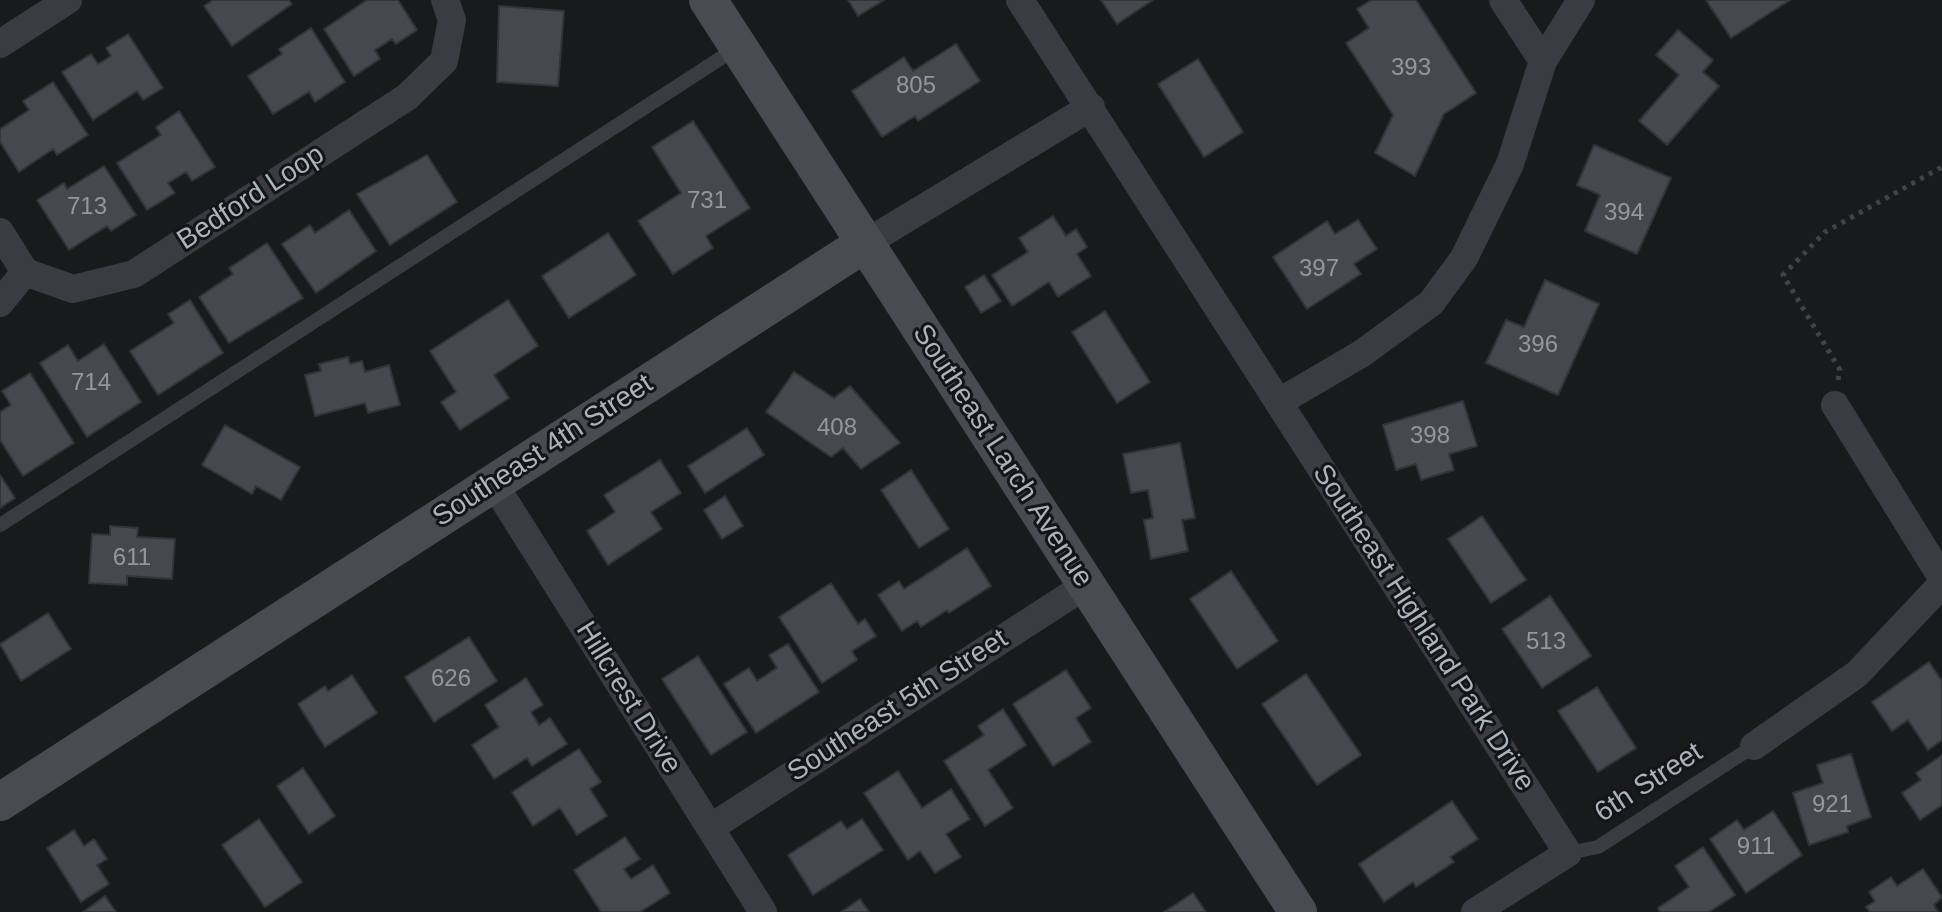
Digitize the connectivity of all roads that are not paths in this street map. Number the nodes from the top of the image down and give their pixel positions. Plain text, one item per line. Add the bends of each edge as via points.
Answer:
1 (68, 0) edge
2 (445, 0) edge
3 (708, 0) edge
4 (1020, 0) edge
5 (1503, 0) edge
6 (1581, 0) edge
7 (0, 44) edge
8 (738, 47) junction
9 (1543, 61) junction
10 (1091, 107) junction
11 (0, 232) edge
12 (864, 244) junction
13 (25, 272) junction
14 (0, 303) edge
15 (1279, 402) junction
16 (1835, 405) road end
17 (494, 484) junction
18 (0, 525) edge
19 (1942, 578) edge
20 (1942, 584) edge
21 (1086, 585) junction
22 (1754, 746) joint
23 (0, 802) edge
24 (710, 828) junction
25 (1568, 853) junction
26 (763, 912) edge
27 (1298, 912) edge
28 (1475, 912) edge

1 - 7 street
2 - 13 street, Bedford Loop via 452,20 444,61 407,97 160,258 134,274 73,289
3 - 8 main road, Southeast Larch Avenue
4 - 10 street, Southeast Highland Park Drive
5 - 9 street
6 - 9 street
8 - 12 main road, Southeast Larch Avenue
8 - 18 lane
9 - 15 street via 1510,164 1464,258 1431,303 1361,354
10 - 12 street, Southeast 4th Street
10 - 15 street, Southeast Highland Park Drive
11 - 13 street
12 - 17 main road, Southeast 4th Street
12 - 21 main road, Southeast Larch Avenue
13 - 14 street
15 - 25 street, Southeast Highland Park Drive
16 - 19 street
17 - 23 main road, Southeast 4th Street
17 - 24 street, Hillcrest Drive
20 - 22 street via 1857,674
21 - 24 street, Southeast 5th Street
21 - 27 main road, Southeast Larch Avenue
22 - 25 lane, 6th Street via 1598,847
24 - 26 street, Hillcrest Drive
25 - 28 street

